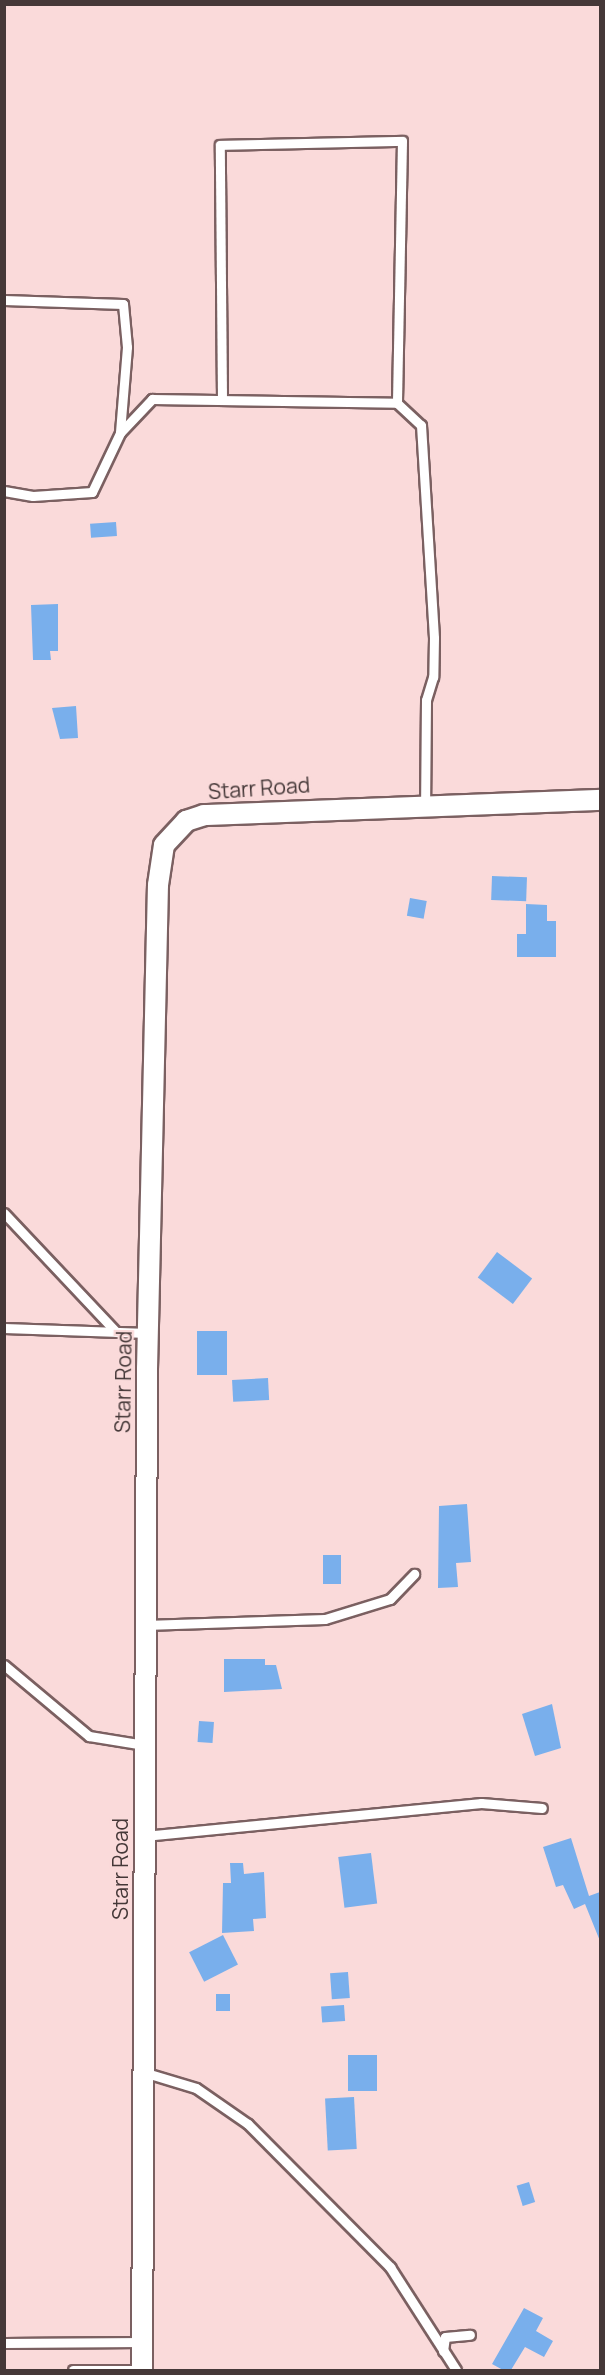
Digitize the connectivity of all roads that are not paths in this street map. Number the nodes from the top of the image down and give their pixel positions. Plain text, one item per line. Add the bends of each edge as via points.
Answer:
1 (4, 300) edge
2 (222, 399) junction
3 (397, 404) junction
4 (120, 433) junction
5 (4, 491) edge
6 (600, 800) edge
7 (425, 805) junction
8 (4, 1213) edge
9 (4, 1328) edge
10 (116, 1332) junction
11 (148, 1333) junction
12 (414, 1574) dead end
13 (145, 1625) junction
14 (4, 1665) edge
15 (144, 1745) junction
16 (542, 1808) dead end
17 (144, 1836) junction
18 (143, 2072) junction
19 (470, 2335) dead end
20 (142, 2342) junction
21 (4, 2343) edge
22 (443, 2351) junction
23 (73, 2370) edge
24 (142, 2370) edge
25 (456, 2370) edge

1 - 4 lane via 123,304 127,347
2 - 3 lane
2 - 3 lane via 220,145 402,141
2 - 4 lane via 152,399
3 - 7 lane via 421,425 434,638 433,677 426,700
4 - 5 lane via 92,492 33,496
6 - 7 street, Starr Road
7 - 11 street, Starr Road via 204,815 186,821 164,845 158,885
8 - 10 lane
9 - 10 lane
10 - 11 lane
11 - 13 street, Starr Road
12 - 13 lane via 390,1599 325,1619
13 - 15 street, Starr Road
14 - 15 lane via 89,1736
15 - 17 street, Starr Road
16 - 17 lane via 481,1803
17 - 18 street, Starr Road
18 - 20 street, Starr Road
18 - 22 lane via 196,2088 248,2124 390,2267
19 - 22 lane via 445,2337
20 - 21 lane
20 - 24 street, Starr Road
22 - 25 lane
23 - 24 lane

